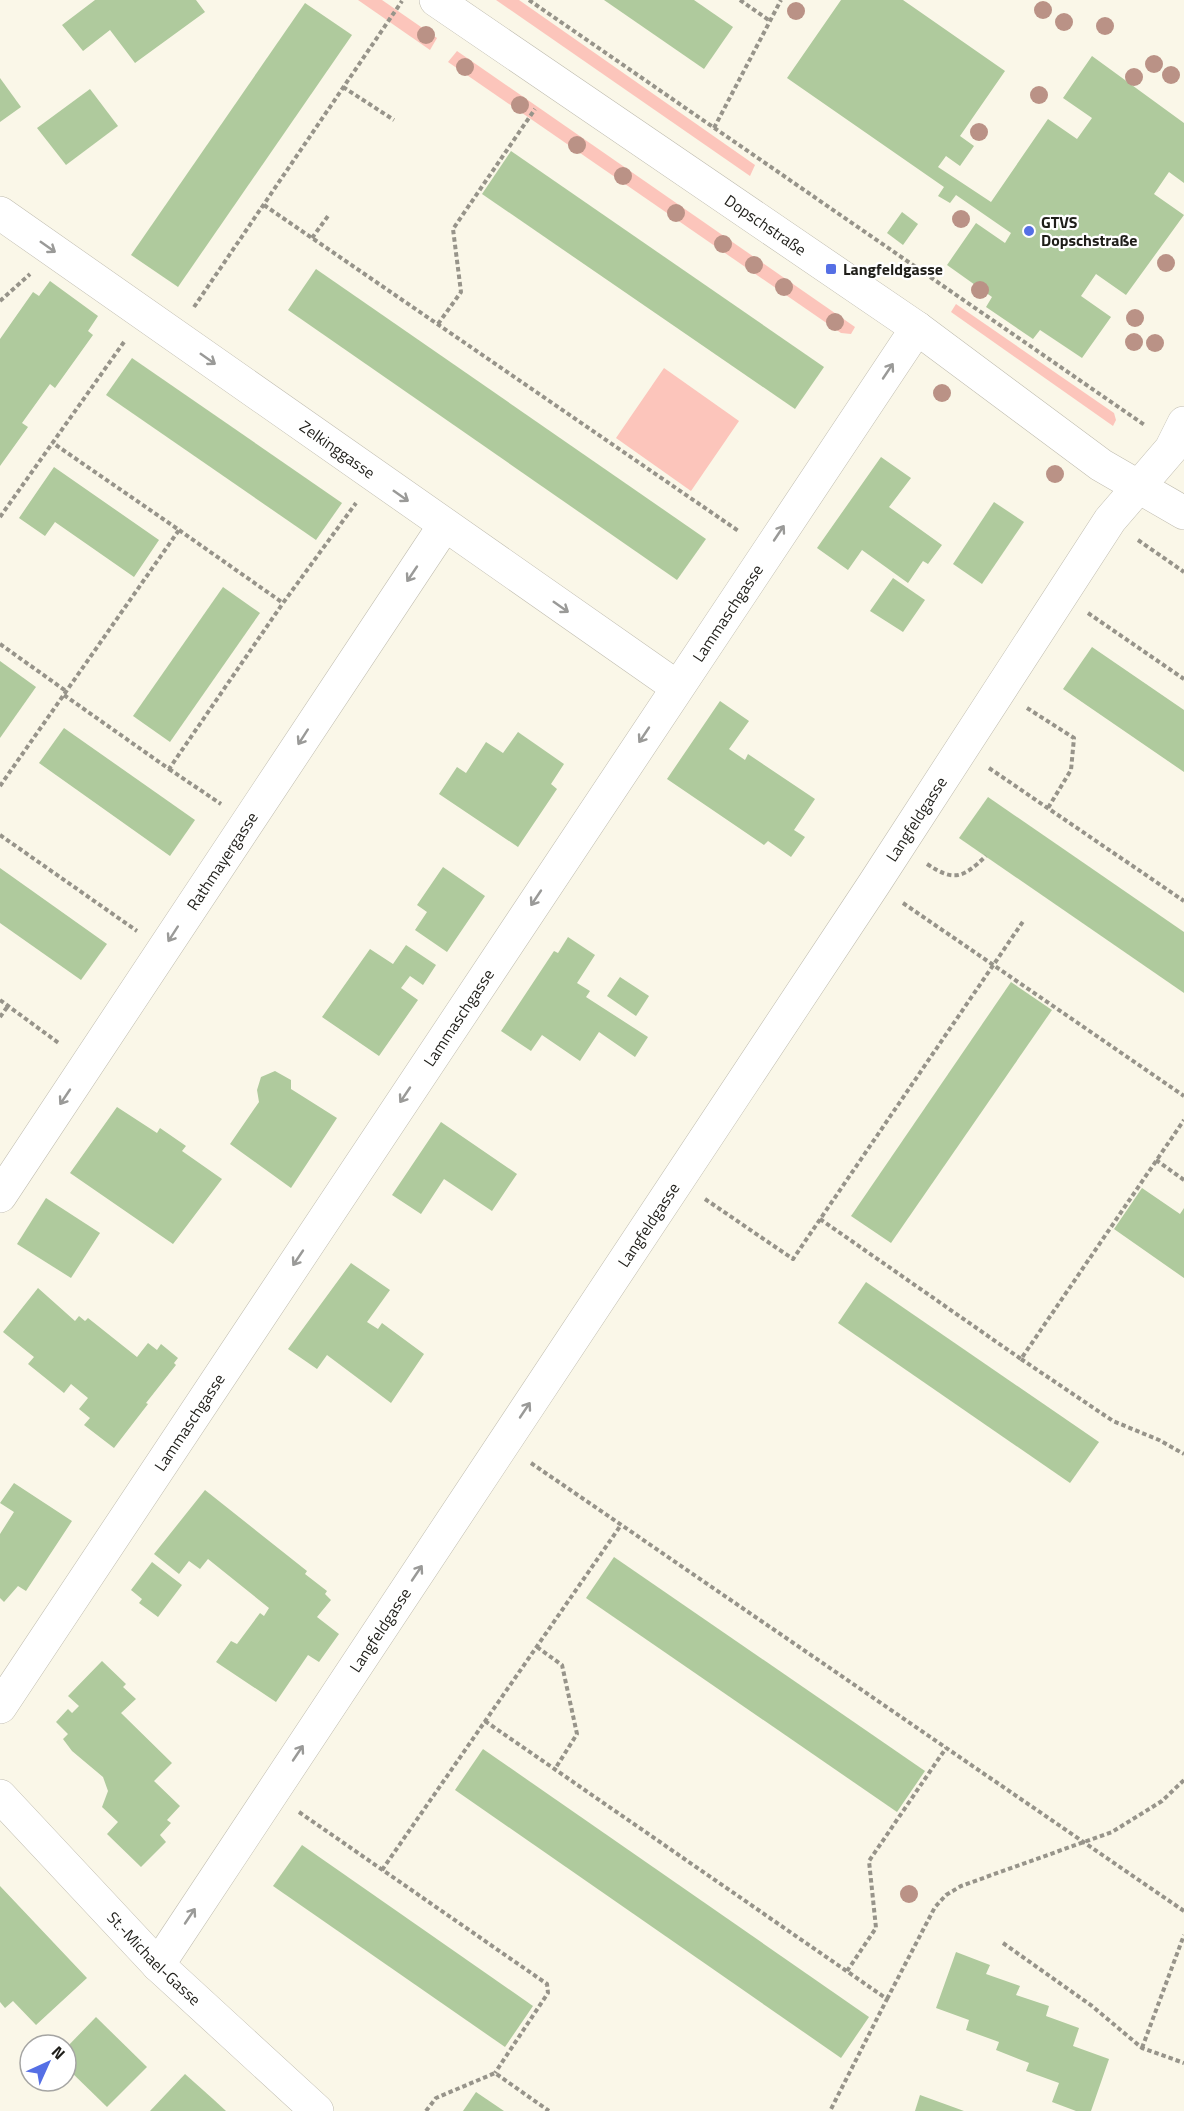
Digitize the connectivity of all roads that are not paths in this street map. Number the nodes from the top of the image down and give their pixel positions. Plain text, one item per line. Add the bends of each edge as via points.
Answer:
1 (436, 0) edge
2 (0, 213) edge
3 (916, 328) junction
4 (1177, 436) edge
5 (1139, 487) junction
6 (1184, 513) edge
7 (444, 526) junction
8 (676, 687) junction
9 (0, 1196) edge
10 (0, 1707) edge
11 (0, 1796) edge
12 (158, 1965) junction
13 (317, 2111) edge

1 - 3 street, Dopschstraße
2 -> 7 street, Zelkinggasse
3 - 5 street, Dopschstraße via 1101,465
8 -> 3 street, Lammaschgasse
4 - 5 street, Langfeldgasse
5 - 6 street, Dopschstraße
12 -> 5 street, Langfeldgasse via 874,884 1110,520
7 -> 8 street, Zelkinggasse
7 -> 9 street, Rathmayergasse
8 -> 10 street, Lammaschgasse
11 - 12 street, St.-Michael-Gasse
12 - 13 street, St.-Michael-Gasse

